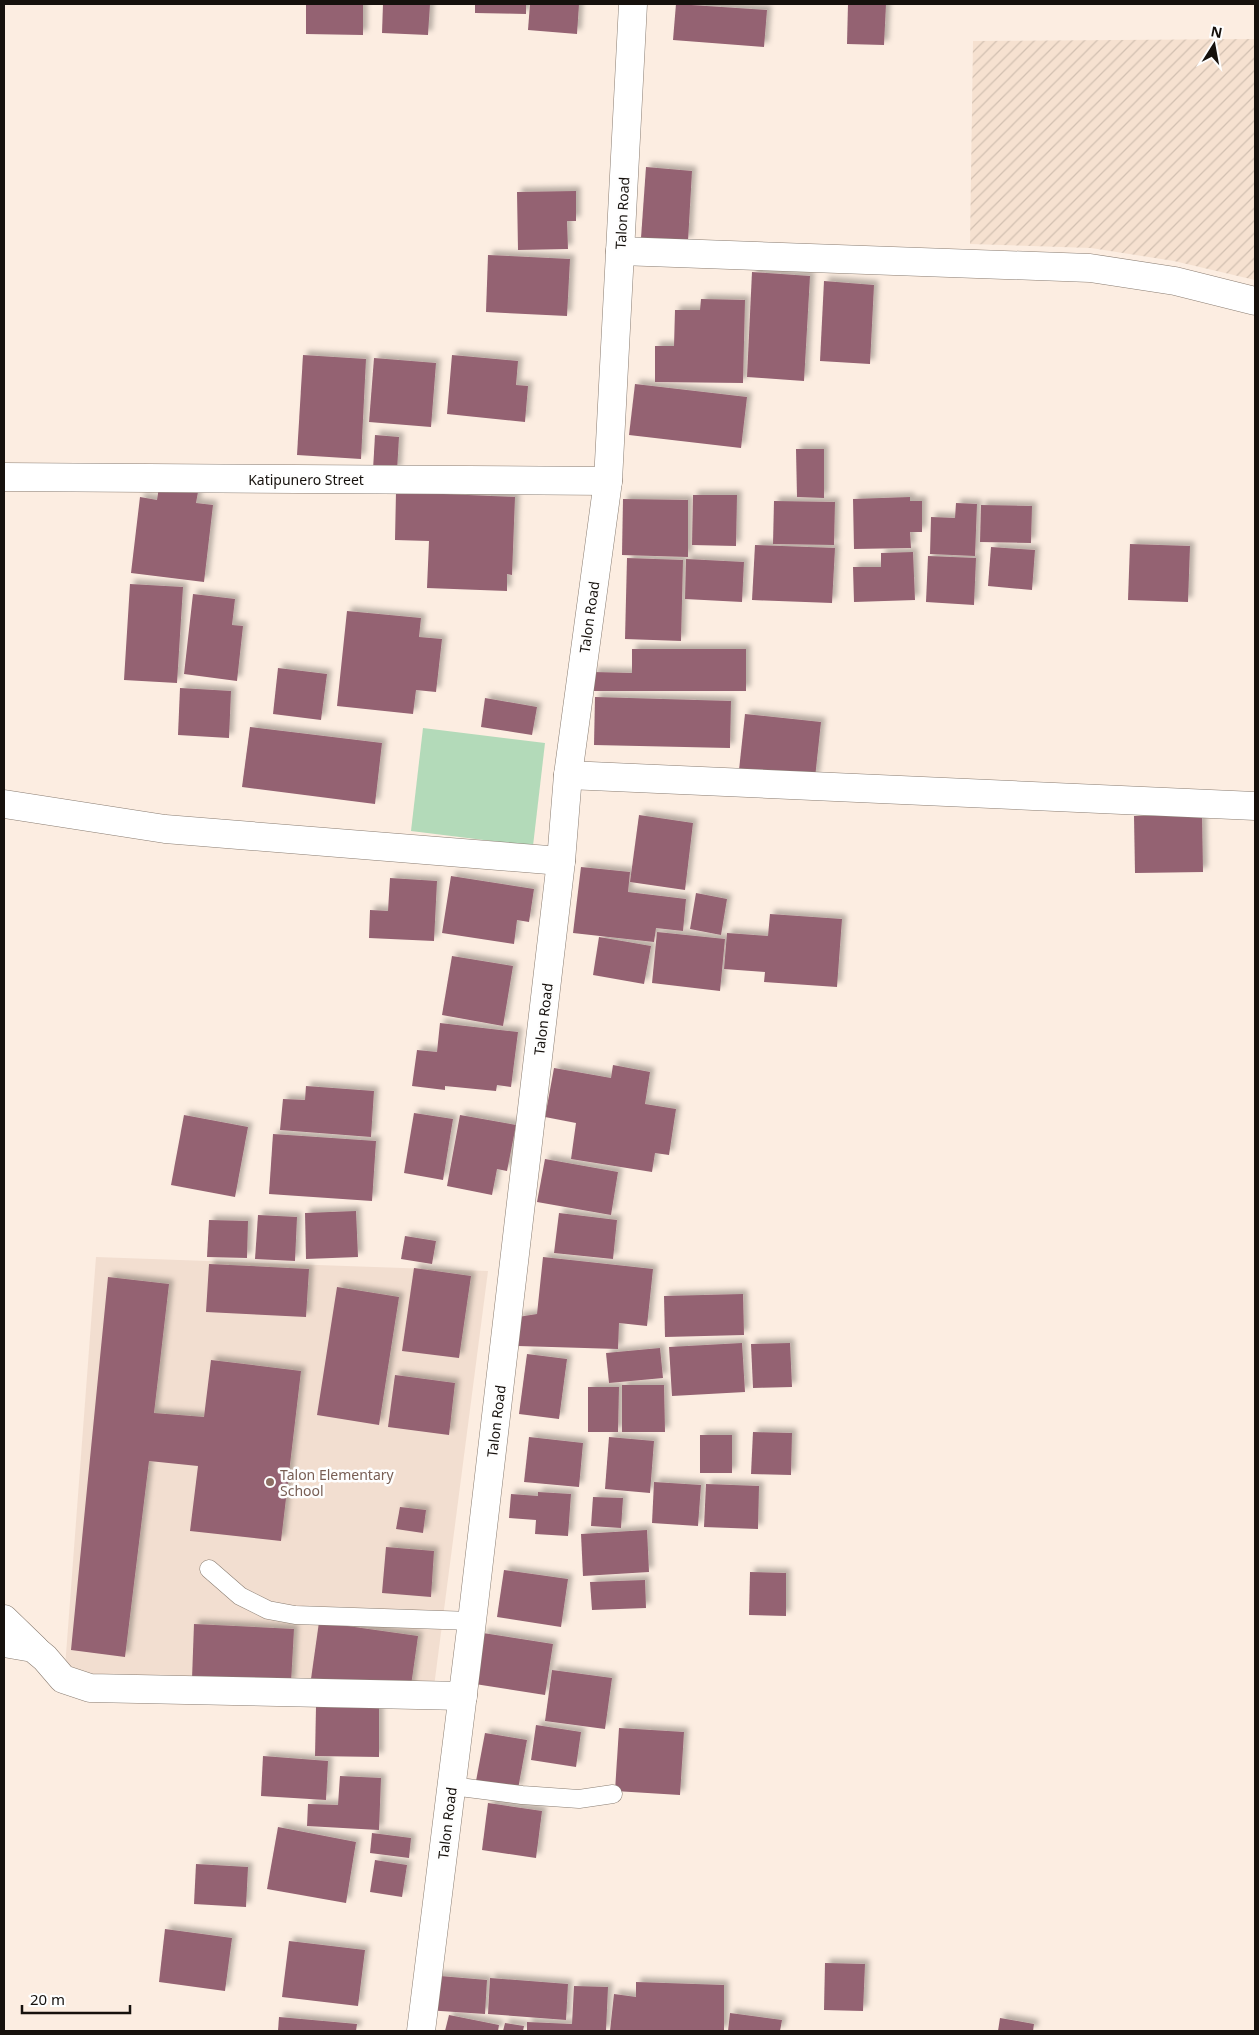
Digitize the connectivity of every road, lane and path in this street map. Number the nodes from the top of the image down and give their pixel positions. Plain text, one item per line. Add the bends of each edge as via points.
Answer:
1 (633, 4) edge
2 (620, 252) junction
3 (1255, 300) edge
4 (4, 477) edge
5 (608, 480) junction
6 (568, 775) junction
7 (4, 804) edge
8 (1255, 806) edge
9 (561, 861) junction
10 (208, 1569) dead end
11 (4, 1619) edge
12 (472, 1621) junction
13 (4, 1643) edge
14 (39, 1652) junction
15 (463, 1696) junction
16 (452, 1786) junction
17 (613, 1794) dead end
18 (421, 2031) edge

1 - 2 street, Talon Road
2 - 3 street via 1090,268
2 - 5 street, Talon Road
4 - 5 street, Katipunero Street
5 - 6 street, Talon Road
6 - 8 street
6 - 9 street, Talon Road
7 - 9 street via 165,829
9 - 12 street, Talon Road
10 - 12 lane via 240,1596 268,1610 295,1615
11 - 14 street
12 - 15 street, Talon Road
13 - 14 street
14 - 15 street via 63,1679 90,1688
15 - 16 street, Talon Road
16 - 17 lane via 579,1799
16 - 18 street, Talon Road

